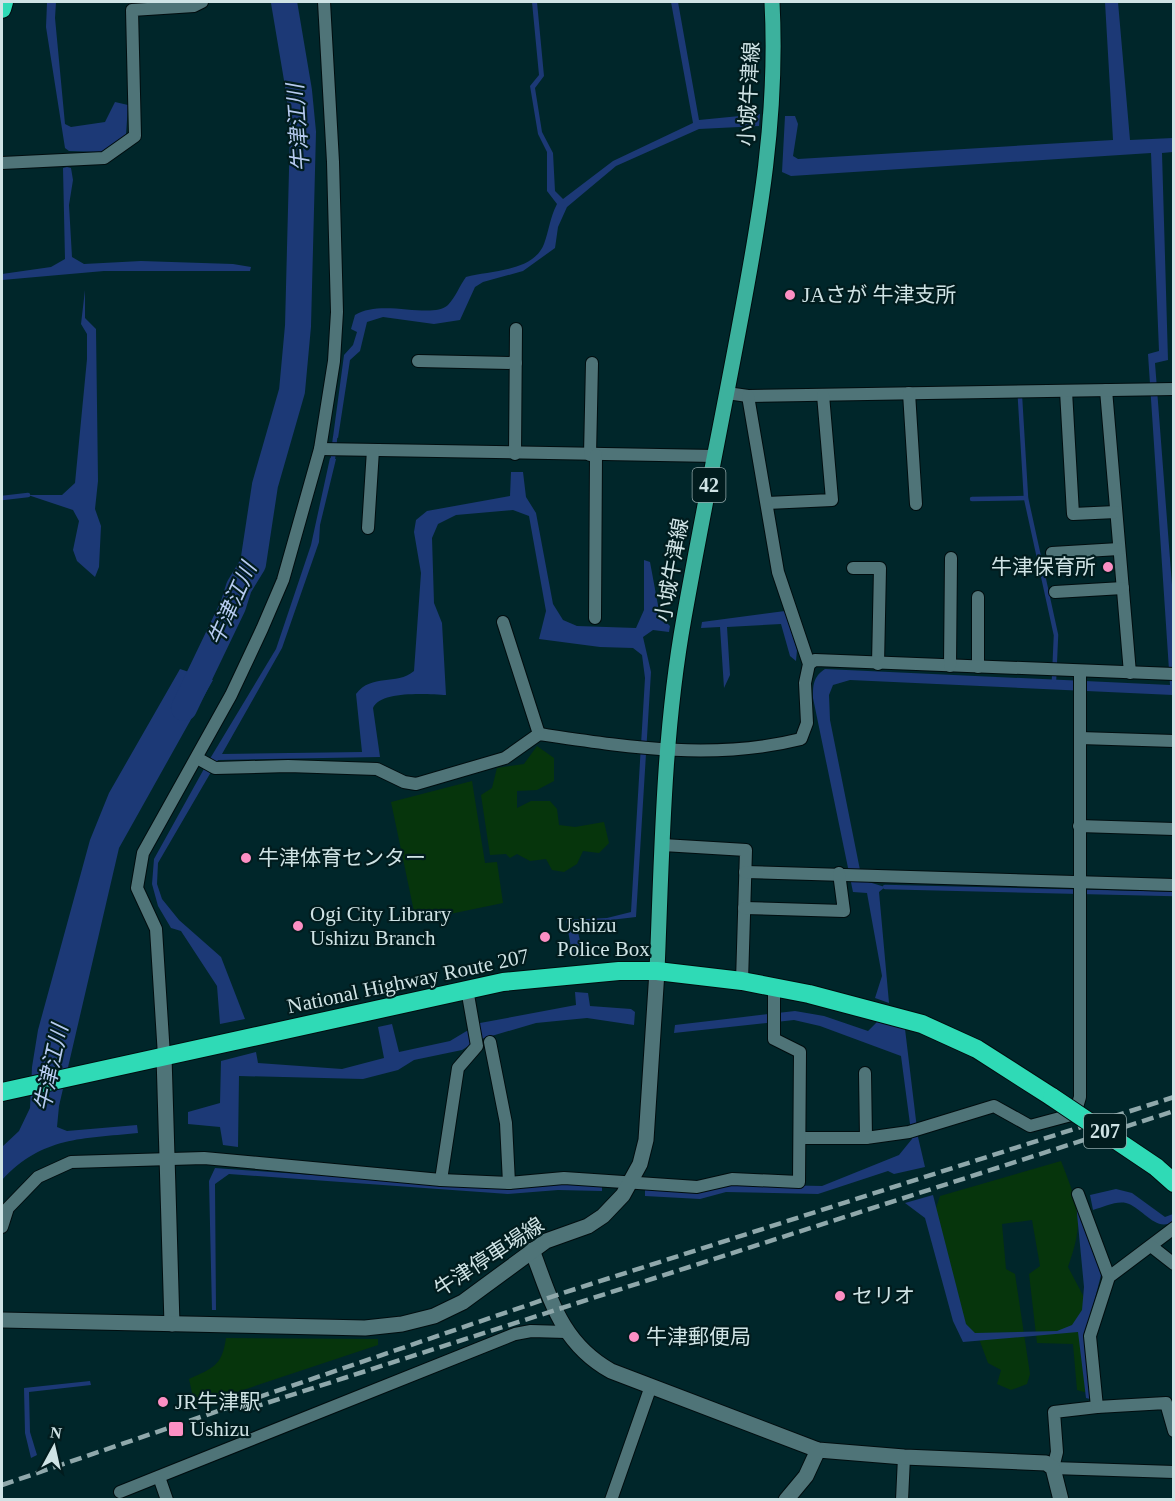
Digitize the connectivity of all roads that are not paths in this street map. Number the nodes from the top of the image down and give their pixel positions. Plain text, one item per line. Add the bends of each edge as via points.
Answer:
1 (4, 2) edge
2 (202, 2) edge
3 (324, 2) edge
4 (772, 2) edge
5 (2, 9) edge
6 (2, 163) edge
7 (516, 329) dead end
8 (418, 361) dead end
9 (516, 363) junction
10 (592, 363) dead end
11 (1168, 389) edge
12 (1106, 390) junction
13 (1066, 391) junction
14 (727, 393) junction
15 (909, 393) junction
16 (823, 394) junction
17 (748, 396) junction
18 (331, 449) junction
19 (373, 450) junction
20 (514, 454) junction
21 (593, 455) junction
22 (715, 456) junction
23 (767, 503) junction
24 (916, 504) dead end
25 (1116, 512) junction
26 (368, 528) dead end
27 (1119, 549) junction
28 (1052, 553) dead end
29 (951, 558) dead end
30 (854, 568) dead end
31 (1123, 588) junction
32 (1055, 592) dead end
33 (978, 597) dead end
34 (595, 618) dead end
35 (503, 622) dead end
36 (809, 664) junction
37 (878, 664) junction
38 (950, 666) junction
39 (978, 667) junction
40 (1080, 671) junction
41 (1130, 673) junction
42 (1170, 674) edge
43 (539, 734) junction
44 (1080, 738) junction
45 (1173, 741) edge
46 (667, 750) junction
47 (200, 760) junction
48 (1079, 826) junction
49 (1173, 829) edge
50 (663, 845) junction
51 (745, 872) junction
52 (842, 874) junction
53 (1079, 882) junction
54 (1173, 885) edge
55 (744, 908) junction
56 (657, 971) junction
57 (742, 981) junction
58 (774, 987) junction
59 (467, 989) junction
60 (490, 1042) dead end
61 (164, 1056) junction
62 (865, 1073) dead end
63 (4, 1091) edge
64 (801, 1138) junction
65 (866, 1138) junction
66 (168, 1157) junction
67 (441, 1180) junction
68 (509, 1182) junction
69 (632, 1183) junction
70 (1173, 1183) edge
71 (1078, 1194) dead end
72 (2, 1227) edge
73 (1173, 1228) edge
74 (1151, 1246) junction
75 (532, 1250) junction
76 (1173, 1263) edge
77 (1109, 1277) junction
78 (2, 1320) edge
79 (172, 1324) junction
80 (566, 1332) junction
81 (651, 1386) junction
82 (1097, 1407) junction
83 (1173, 1431) edge
84 (818, 1450) junction
85 (904, 1457) junction
86 (1053, 1467) junction
87 (1173, 1472) edge
88 (159, 1477) junction
89 (120, 1492) dead end
90 (167, 1500) edge
91 (611, 1500) edge
92 (786, 1500) edge
93 (902, 1500) edge
94 (1061, 1500) edge

1 - 5 highway
2 - 6 street via 194,6 132,10 135,136 104,158
3 - 18 street via 337,312
4 - 14 main road, 小城牛津線 / 42 via 773,97 763,198
7 - 9 street
8 - 9 street
9 - 20 street
10 - 21 street
11 - 12 street
12 - 13 street
12 - 25 street
13 - 15 street
13 - 25 street via 1072,514
14 - 17 street
14 - 22 main road, 小城牛津線 / 42
15 - 16 street
15 - 24 street
16 - 17 street
16 - 23 street via 832,500
17 - 23 street
18 - 19 street
18 - 47 street via 283,580
19 - 20 street
19 - 26 street
20 - 21 street
21 - 22 street
21 - 34 street
22 - 46 main road, 小城牛津線 / 42 via 684,620
23 - 36 street via 778,572
25 - 27 street
27 - 28 street
27 - 31 street
29 - 38 street
30 - 37 street via 880,568
31 - 32 street
31 - 41 street
33 - 39 street
35 - 43 street
36 - 37 street via 815,660
36 - 46 street via 805,683 807,723 801,739 720,752
37 - 38 street
38 - 39 street
39 - 40 street
40 - 41 street
40 - 44 street
41 - 42 street
43 - 46 street
43 - 47 street via 505,758 416,784 377,769 215,768
44 - 45 street
44 - 48 street
46 - 50 main road, 小城牛津線 / 42
47 - 61 street via 143,853 139,869 140,900 156,929
48 - 49 street
48 - 53 street
50 - 51 street via 746,850
50 - 56 main road, 小城牛津線 / 42
51 - 52 street
51 - 55 street
52 - 53 street
52 - 55 street via 844,911
53 - 54 street
53 - 65 street via 1080,1097 1075,1114 1030,1126 994,1106 914,1131
55 - 57 street
56 - 57 highway, National Highway Route 207 / 207
56 - 59 highway, National Highway Route 207 / 207 via 560,974
56 - 69 street, 牛津停車場線 via 646,1140
57 - 58 highway, National Highway Route 207 / 207
58 - 64 street via 774,1039 800,1052
58 - 70 highway, National Highway Route 207 / 207, bridge via 922,1024 977,1049 1156,1167
59 - 61 highway, National Highway Route 207 / 207
59 - 67 street via 477,1046 458,1068
60 - 68 street via 506,1123
61 - 63 highway, National Highway Route 207 / 207
61 - 66 street
62 - 65 street
64 - 65 street
64 - 69 street via 799,1182 732,1179 697,1187
66 - 67 street
66 - 72 street via 71,1162 38,1177 8,1208
66 - 79 street
67 - 68 street
68 - 69 street via 564,1178
69 - 75 street, 牛津停車場線 via 603,1216
71 - 77 street
73 - 74 street
74 - 76 street
74 - 77 street
75 - 79 street, 牛津停車場線 via 463,1302 434,1316 402,1324 365,1328
75 - 80 street
77 - 82 street via 1090,1336
78 - 79 street, 牛津停車場線
80 - 81 street via 598,1363
80 - 88 street via 515,1334
81 - 84 street
81 - 91 street
82 - 83 street via 1166,1403
82 - 86 street via 1054,1412 1057,1452
84 - 85 street
84 - 92 street via 806,1476
85 - 86 street via 1038,1461
85 - 93 street
86 - 87 street
86 - 94 street
88 - 89 street
88 - 90 street

